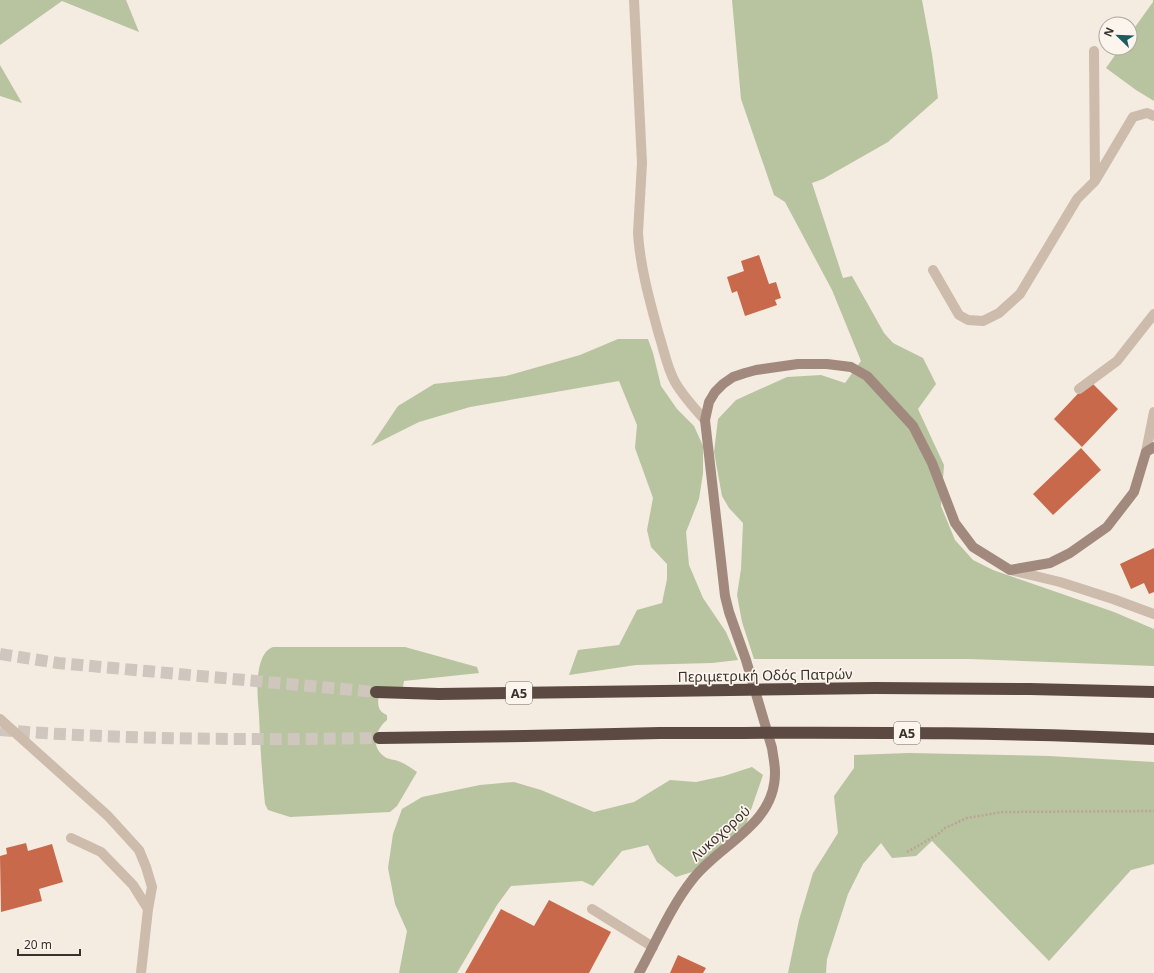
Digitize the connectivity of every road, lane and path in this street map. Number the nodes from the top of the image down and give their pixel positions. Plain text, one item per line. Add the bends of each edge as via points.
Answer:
1 (634, 0) edge
2 (1094, 51) dead end
3 (1154, 116) edge
4 (1095, 181) junction
5 (933, 270) dead end
6 (1154, 314) edge
7 (1079, 390) dead end
8 (1154, 412) edge
9 (705, 420) junction
10 (1150, 450) edge
11 (1010, 570) junction
12 (1154, 614) edge
13 (376, 692) tunnel mouth
14 (1154, 692) edge
15 (0, 719) edge
16 (379, 738) tunnel mouth
17 (1154, 739) edge
18 (1154, 811) edge
19 (71, 838) dead end
20 (907, 852) dead end
21 (148, 909) junction
22 (592, 909) dead end
23 (653, 947) junction
24 (141, 973) edge
25 (639, 973) edge

1 - 9 street via 642,163 638,244 667,364 674,381
2 - 4 street
3 - 4 street via 1146,113 1133,117
4 - 5 street via 1077,199 1020,294 999,313 983,322 968,320 959,315
6 - 7 street via 1117,361
8 - 10 street
9 - 11 street via 709,402 715,392 733,377 756,370 798,364 851,367 867,376 914,426 932,463 955,523 973,547
9 - 23 street, Λυκοχορού via 725,596 772,748 776,772 770,798 759,818 707,862 696,875 678,901
10 - 11 street via 1134,492 1107,527 1070,553 1050,562
11 - 12 street via 1060,582
13 - 14 highway, Περιμετρική Οδός Πατρών / Α5, bridge via 486,694 1007,688
15 - 21 street via 108,816 139,850 152,887
16 - 17 highway, Α5, bridge via 892,732
18 - 20 path via 1002,812 967,818 945,828
19 - 21 street via 101,852 133,885
21 - 24 street
22 - 23 street
23 - 25 street, Λυκοχορού

